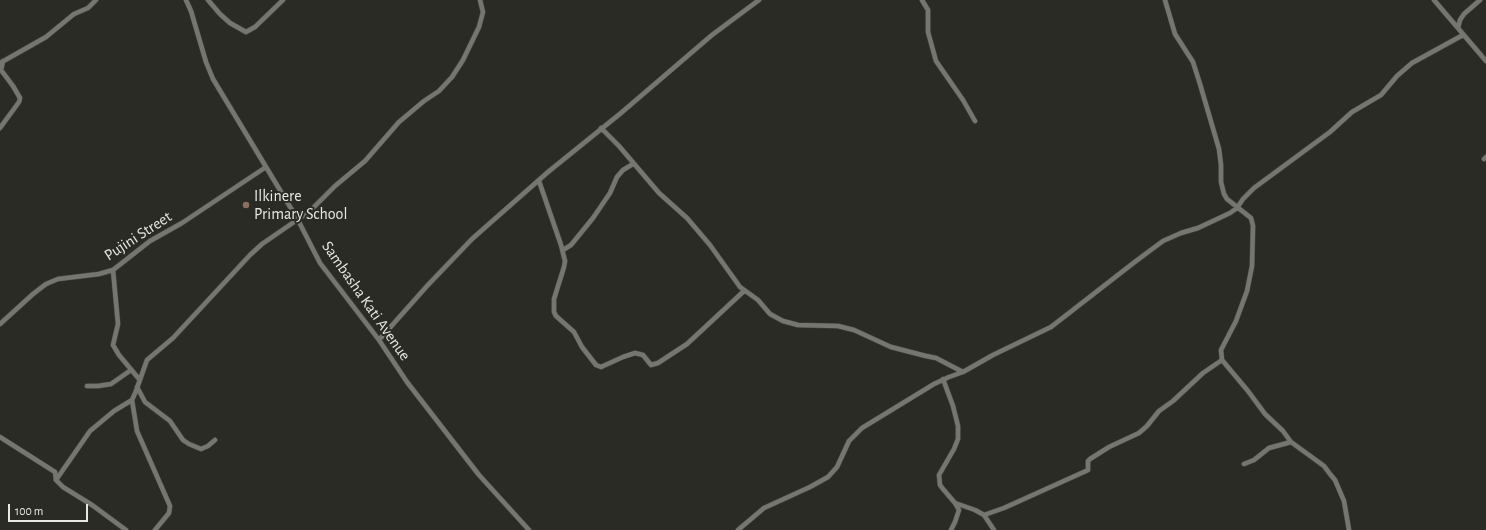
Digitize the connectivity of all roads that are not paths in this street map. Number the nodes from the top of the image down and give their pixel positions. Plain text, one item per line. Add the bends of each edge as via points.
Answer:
1 (96, 0) edge
2 (186, 0) edge
3 (208, 0) edge
4 (283, 0) edge
5 (480, 0) edge
6 (759, 0) edge
7 (922, 0) edge
8 (1165, 0) edge
9 (1434, 0) edge
10 (1480, 0) edge
11 (1458, 28) junction
12 (1463, 35) junction
13 (1486, 61) edge
14 (2, 62) edge
15 (975, 122) dead end
16 (0, 128) edge
17 (601, 128) junction
18 (633, 164) junction
19 (266, 167) junction
20 (539, 181) junction
21 (1237, 208) junction
22 (298, 220) junction
23 (563, 250) junction
24 (113, 270) junction
25 (744, 291) junction
26 (0, 324) edge
27 (379, 340) junction
28 (1222, 360) junction
29 (131, 370) junction
30 (963, 372) junction
31 (139, 379) junction
32 (943, 379) junction
33 (87, 386) dead end
34 (137, 388) junction
35 (132, 400) junction
36 (0, 437) edge
37 (215, 440) dead end
38 (1292, 442) junction
39 (1244, 464) dead end
40 (56, 480) junction
41 (955, 503) junction
42 (984, 515) junction
43 (126, 530) edge
44 (155, 530) edge
45 (529, 530) edge
46 (738, 530) edge
47 (951, 530) edge
48 (994, 530) edge
49 (1349, 530) edge

1 - 14 street via 46,37
2 - 19 street, Sambasha Kati Avenue via 213,79
3 - 4 street via 230,23 246,32 255,27
5 - 22 street via 483,12 479,27 452,77 439,91 399,122 365,161
6 - 17 street via 712,35
7 - 15 street via 928,10 928,32 936,61
8 - 21 street via 1175,34 1193,62 1200,84 1219,149 1224,194
9 - 11 street
10 - 11 street via 1464,14
11 - 12 street
12 - 13 street
12 - 21 street via 1406,68 1381,95 1352,112 1330,132 1254,188
14 - 16 street via 1,70 20,98
17 - 18 street
17 - 20 street
18 - 23 street via 617,177 610,193 593,218 577,239
18 - 25 street via 710,245
19 - 22 street, Sambasha Kati Avenue
19 - 24 street, Pujini Street via 182,223 150,241
20 - 23 street
20 - 27 street via 472,239
21 - 28 street via 1252,221 1252,266 1247,291 1236,321 1221,350
21 - 30 street via 1216,220 1163,241 1051,327
22 - 27 street, Sambasha Kati Avenue via 320,263
22 - 31 street via 250,254 173,338 147,360
23 - 25 street via 564,267 554,298 554,312 574,332 599,367 635,353 643,355 651,365 658,363 687,344
24 - 26 street, Pujini Street via 58,279 46,284
24 - 29 street via 118,324 113,345
25 - 30 street via 758,300 770,314 783,321 798,325 838,326 854,330 891,347 936,358
27 - 45 street, Sambasha Kati Avenue via 407,382 479,475
28 - 38 street via 1260,408
28 - 42 street via 1159,411 1139,433 1090,459 1088,470
29 - 31 street
29 - 33 street via 111,384
30 - 32 street
31 - 34 street
32 - 41 street via 953,406 958,439 950,460 940,473 940,480 943,489
32 - 46 street via 858,431 849,441 837,467 828,477 764,508
34 - 35 street
34 - 37 street via 146,402 170,421 183,440 201,449
35 - 40 street via 90,431
35 - 44 street via 137,431 170,506 169,513
36 - 40 street via 55,472
38 - 39 street via 1269,448 1254,460
38 - 49 street via 1324,466 1335,480 1344,501
40 - 43 street
41 - 42 street
41 - 47 street via 958,510 956,522
42 - 48 street

